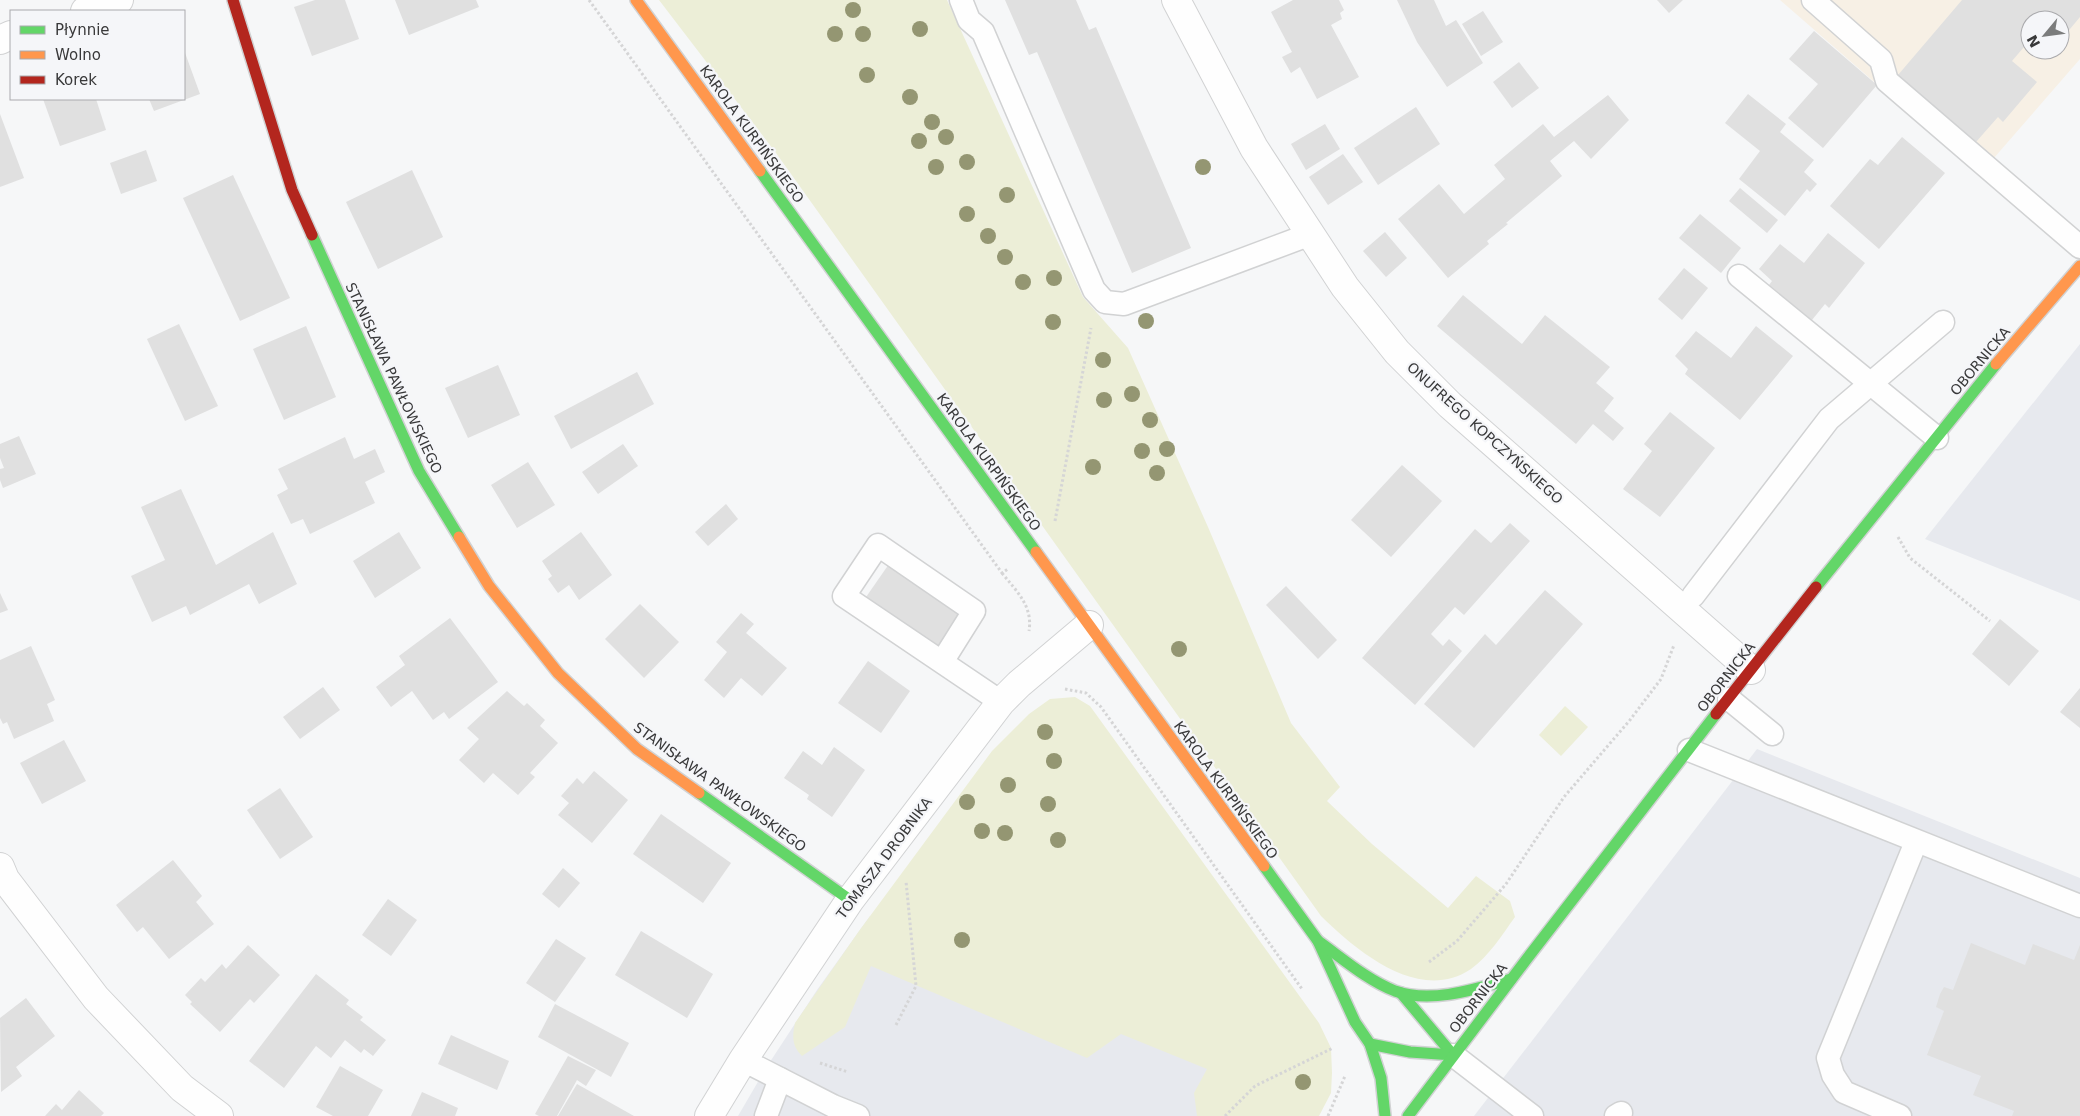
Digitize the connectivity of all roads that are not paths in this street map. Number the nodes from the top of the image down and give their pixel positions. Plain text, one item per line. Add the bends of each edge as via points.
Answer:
1 (119, 0) edge
2 (233, 0) edge
3 (636, 0) edge
4 (961, 0) edge
5 (1176, 0) edge
6 (1813, 0) edge
7 (88, 10) edge
8 (1311, 234) junction
9 (2079, 263) edge
10 (1739, 276) dead end
11 (1943, 322) dead end
12 (1871, 384) junction
13 (1937, 438) junction
14 (1689, 604) junction
15 (1088, 625) junction
16 (942, 662) junction
17 (1751, 670) junction
18 (1728, 699) junction
19 (1001, 702) junction
20 (1772, 734) dead end
21 (1689, 750) junction
22 (1916, 842) junction
23 (0, 867) edge
24 (850, 900) junction
25 (2080, 906) edge
26 (1318, 941) junction
27 (1511, 980) junction
28 (1401, 993) junction
29 (1370, 1044) junction
30 (1453, 1055) junction
31 (743, 1060) junction
32 (780, 1079) junction
33 (219, 1116) edge
34 (709, 1116) edge
35 (766, 1116) edge
36 (858, 1116) edge
37 (1385, 1116) edge
38 (1408, 1116) edge
39 (1532, 1116) edge
40 (1900, 1116) edge

1 - 7 street
2 - 24 street, STANISŁAWA PAWŁOWSKIEGO via 292,190 419,471 489,586 558,673 637,749
3 - 15 street, KAROLA KURPIŃSKIEGO
4 - 8 lane via 970,20 983,32 1094,290 1105,302 1124,304
5 - 8 street, ONUFREGO KOPCZYŃSKIEGO via 1254,148
6 - 9 lane via 1881,60 1887,81 2013,190
8 - 14 street, ONUFREGO KOPCZYŃSKIEGO via 1345,287 1397,352 1450,405
9 - 13 street, OBORNICKA
10 - 12 lane
11 - 12 lane
12 - 13 lane
12 - 14 lane via 1829,419
13 - 17 street, OBORNICKA
14 - 17 street, ONUFREGO KOPCZYŃSKIEGO
15 - 19 street, TOMASZA DROBNIKA
15 - 26 street, KAROLA KURPIŃSKIEGO
16 - 16 lane via 844,596 878,545 974,611
16 - 19 lane
17 - 18 street, OBORNICKA
18 - 20 lane
18 - 21 street, OBORNICKA
19 - 24 street, TOMASZA DROBNIKA
21 - 22 lane
21 - 27 street, OBORNICKA
22 - 25 lane
22 - 40 lane via 1828,1058 1833,1075 1844,1092
23 - 33 street via 96,998 182,1088
24 - 31 street, TOMASZA DROBNIKA
26 - 28 street, KAROLA KURPIŃSKIEGO
26 - 29 street, KAROLA KURPIŃSKIEGO via 1355,1022
27 - 28 street, KAROLA KURPIŃSKIEGO via 1439,995
27 - 30 street, OBORNICKA
28 - 30 street, KAROLA KURPIŃSKIEGO
29 - 30 street via 1410,1052
29 - 37 street, KAROLA KURPIŃSKIEGO via 1381,1078
30 - 38 street, OBORNICKA
30 - 39 lane
31 - 32 lane
31 - 34 street, TOMASZA DROBNIKA
32 - 35 lane
32 - 36 lane

